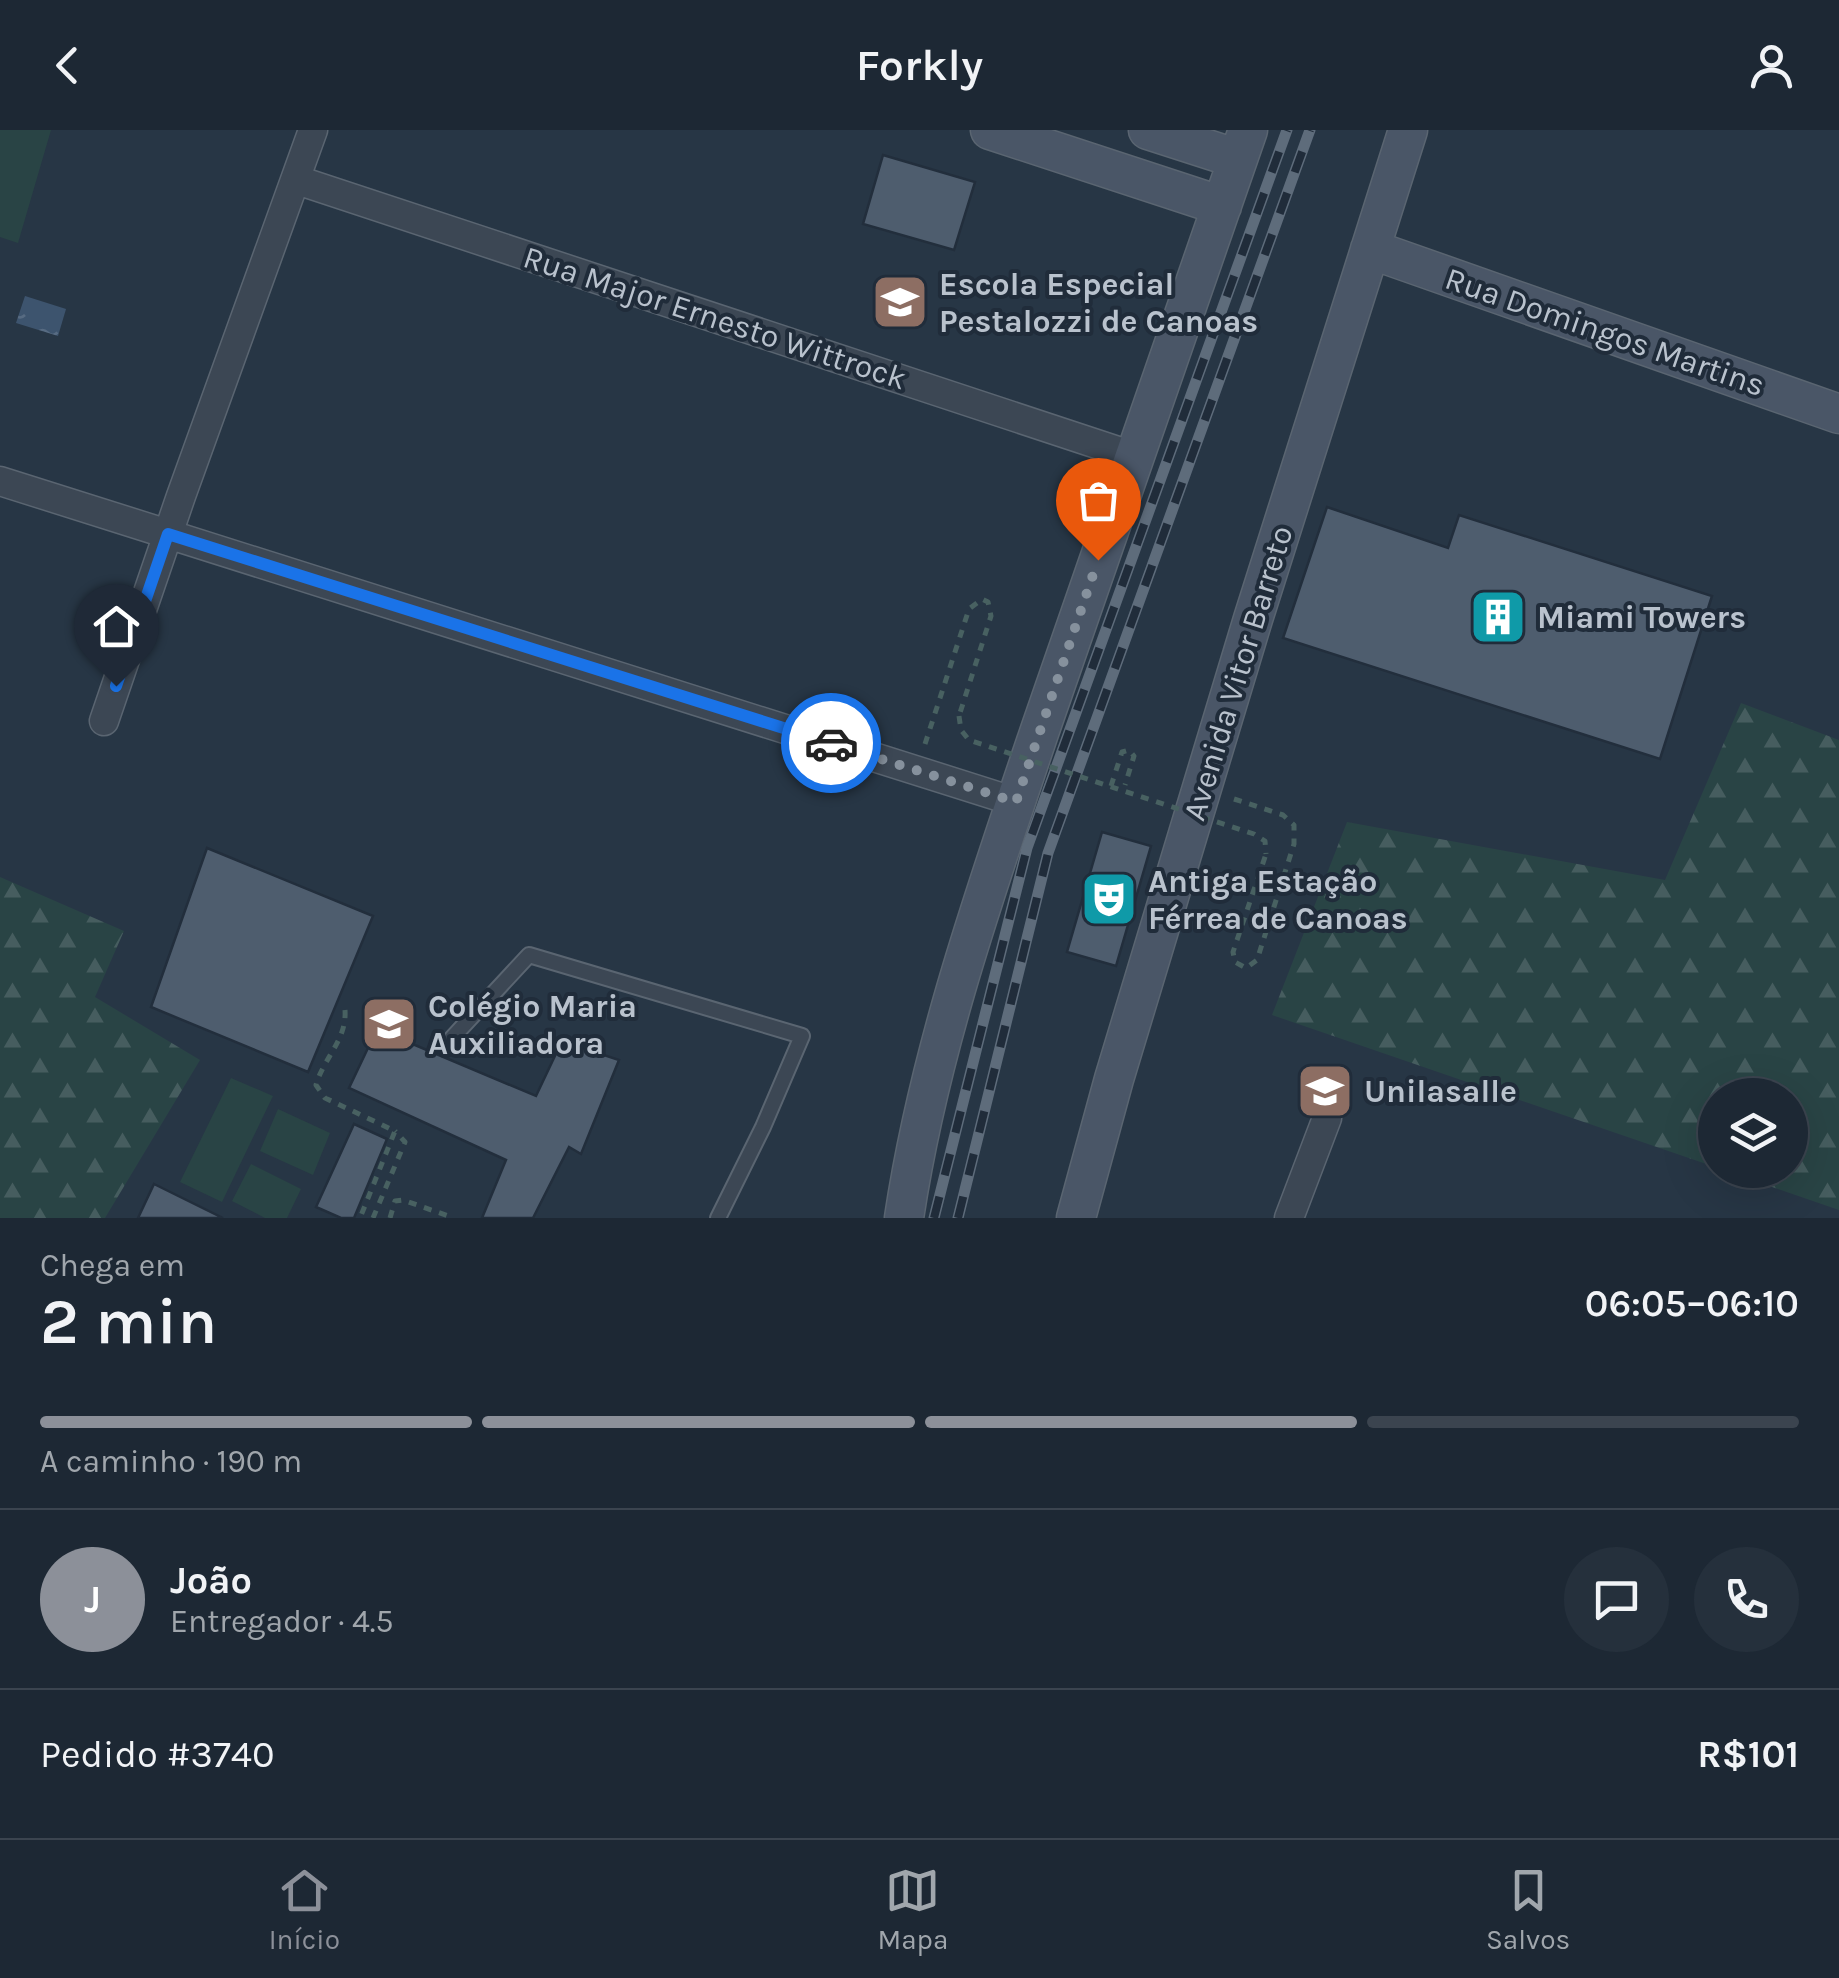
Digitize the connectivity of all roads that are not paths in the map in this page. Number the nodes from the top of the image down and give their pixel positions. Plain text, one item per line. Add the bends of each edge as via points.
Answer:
1 (313, 130) edge
2 (990, 130) edge
3 (1148, 130) edge
4 (1408, 130) edge
5 (1078, 144) edge
6 (1243, 144) edge
7 (297, 180) junction
8 (1222, 206) junction
9 (1370, 249) junction
10 (1839, 414) edge
11 (1133, 456) junction
12 (0, 481) edge
13 (168, 534) junction
14 (104, 721) dead end
15 (1016, 802) junction
16 (452, 1038) dead end
17 (1327, 1118) dead end
18 (718, 1218) edge
19 (904, 1218) edge
20 (1076, 1218) edge
21 (1289, 1218) edge

1 - 7 street
2 - 5 main road
3 - 6 main road
4 - 9 main road, Avenida Vitor Barreto
5 - 8 main road
6 - 8 main road
7 - 11 street, Rua Major Ernesto Wittrock
7 - 13 street
8 - 11 main road
9 - 10 main road, Rua Domingos Martins
9 - 20 main road, Avenida Vitor Barreto
11 - 15 main road
12 - 13 street
13 - 14 street
13 - 15 street
15 - 19 main road via 945,1030
16 - 18 lane via 529,954 802,1036
17 - 21 street

